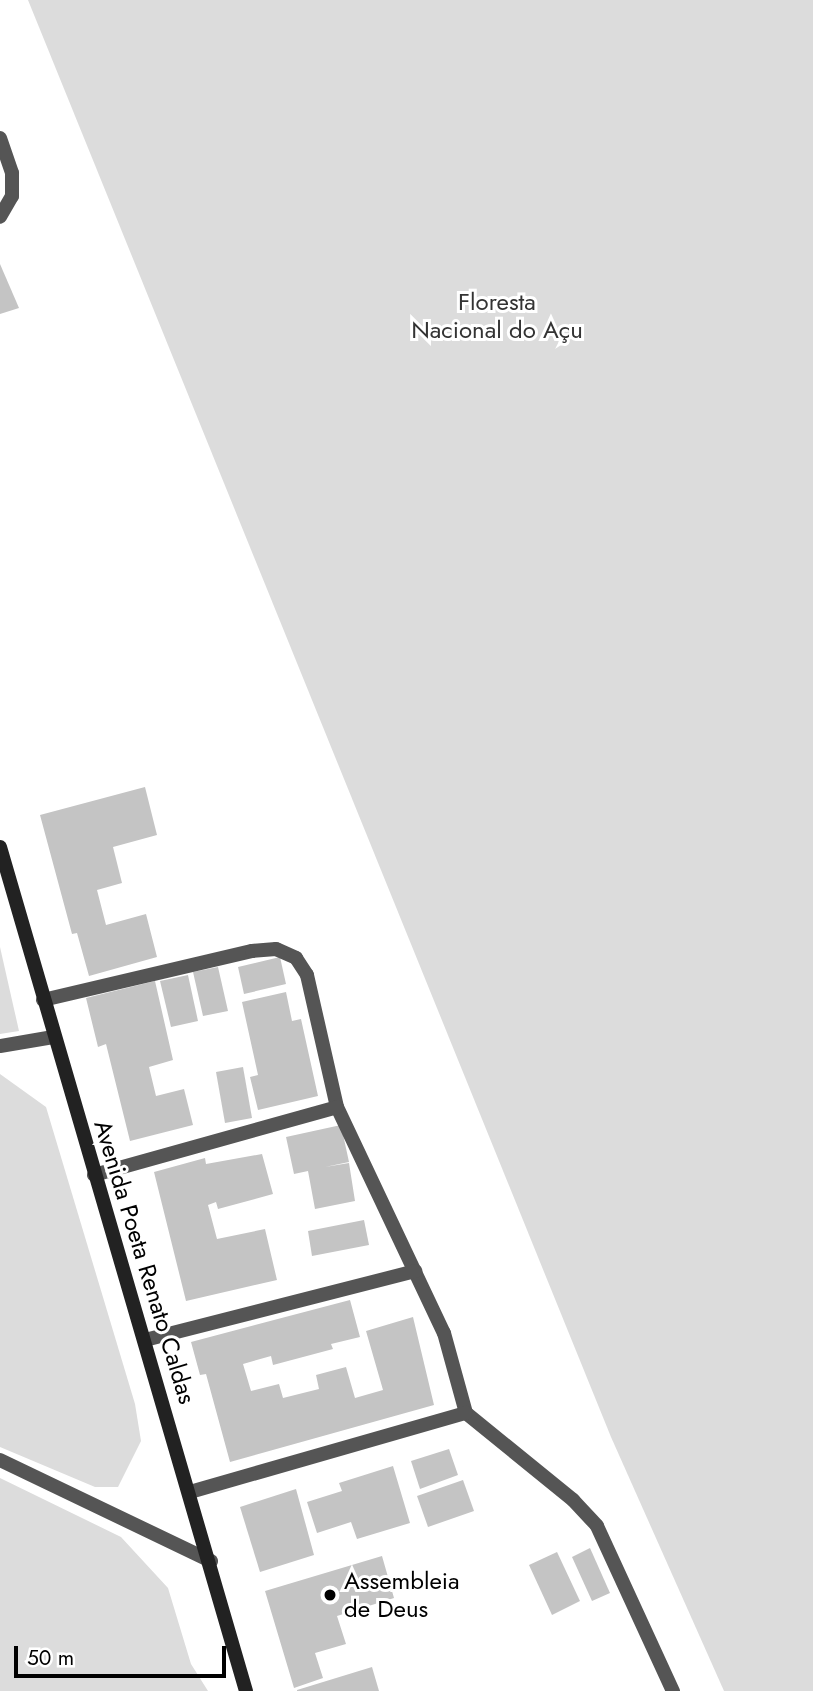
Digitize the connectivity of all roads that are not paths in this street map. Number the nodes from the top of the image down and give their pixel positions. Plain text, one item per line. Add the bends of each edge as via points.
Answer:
1 (0, 138) edge
2 (0, 217) edge
3 (0, 847) edge
4 (43, 1000) junction
5 (53, 1037) junction
6 (0, 1046) edge
7 (337, 1107) junction
8 (94, 1175) junction
9 (415, 1271) junction
10 (145, 1340) junction
11 (466, 1413) junction
12 (0, 1460) edge
13 (190, 1492) junction
14 (211, 1561) junction
15 (246, 1691) edge
16 (673, 1691) edge

1 - 2 street via 12,184 12,196
3 - 4 main road, Avenida Poeta Renato Caldas
4 - 5 main road, Avenida Poeta Renato Caldas
4 - 7 street via 276,949 296,958 307,975
5 - 6 street
5 - 8 main road, Avenida Poeta Renato Caldas
7 - 8 street
7 - 9 street
8 - 10 main road, Avenida Poeta Renato Caldas
9 - 10 street
9 - 11 street via 444,1333
10 - 13 main road, Avenida Poeta Renato Caldas
11 - 13 street
11 - 16 street via 573,1500 597,1526
12 - 14 street
13 - 14 main road, Avenida Poeta Renato Caldas
14 - 15 main road, Avenida Poeta Renato Caldas

